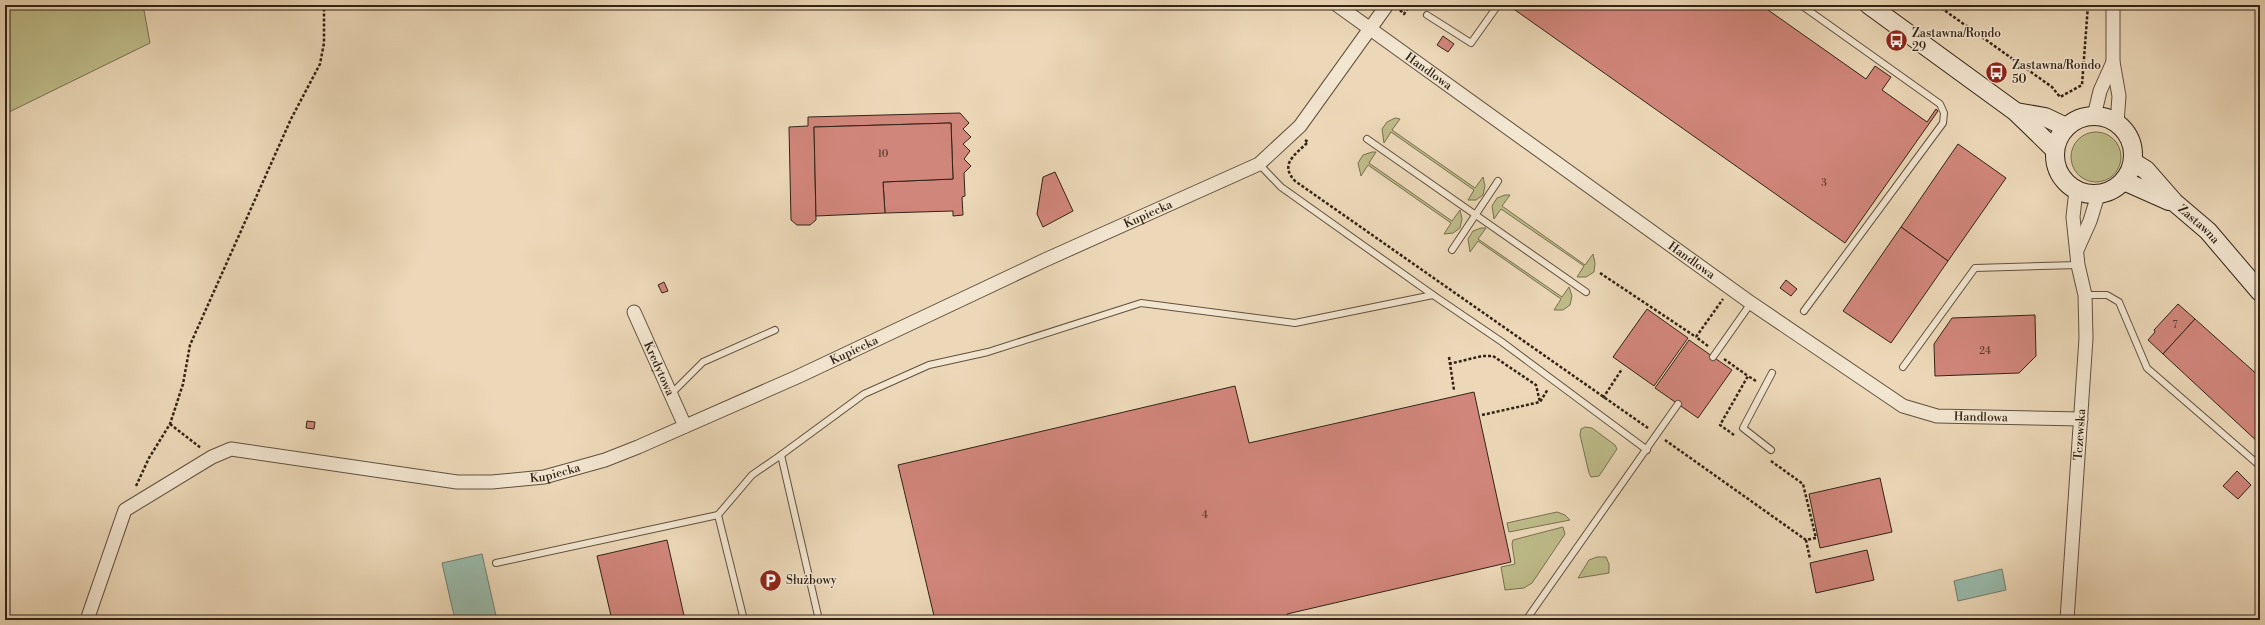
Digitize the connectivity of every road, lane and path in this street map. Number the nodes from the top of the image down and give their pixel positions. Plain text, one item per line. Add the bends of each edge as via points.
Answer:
1 (324, 5) edge
2 (1337, 5) edge
3 (1388, 5) edge
4 (1396, 5) edge
5 (1410, 5) edge
6 (1498, 5) edge
7 (1801, 5) edge
8 (1869, 5) edge
9 (1938, 5) edge
10 (2088, 5) edge
11 (2113, 5) edge
12 (1427, 15) dead end
13 (1371, 29) junction
14 (2113, 62) junction
15 (2016, 112) junction
16 (2094, 116) junction
17 (2117, 123) junction
18 (2066, 127) junction
19 (1295, 131) junction
20 (1366, 139) dead end
21 (2055, 150) junction
22 (2133, 162) junction
23 (1259, 164) junction
24 (2124, 181) junction
25 (1498, 182) dead end
26 (2076, 190) junction
27 (2098, 195) junction
28 (2174, 202) junction
29 (1476, 214) junction
30 (1452, 250) dead end
31 (2077, 250) junction
32 (2078, 265) junction
33 (1600, 273) dead end
34 (1586, 292) dead end
35 (2260, 292) edge
36 (1433, 295) junction
37 (2085, 295) junction
38 (1751, 303) junction
39 (1804, 311) dead end
40 (634, 312) dead end
41 (775, 330) dead end
42 (1696, 337) dead end
43 (1449, 357) dead end
44 (1713, 357) dead end
45 (1450, 364) junction
46 (1903, 367) dead end
47 (1622, 369) dead end
48 (1772, 373) dead end
49 (1554, 381) junction
50 (1454, 390) dead end
51 (671, 394) junction
52 (1603, 398) junction
53 (1540, 402) junction
54 (1678, 404) dead end
55 (1482, 415) dead end
56 (2081, 419) junction
57 (170, 424) junction
58 (685, 426) junction
59 (1658, 435) junction
60 (1647, 450) junction
61 (1772, 450) dead end
62 (781, 455) junction
63 (212, 457) junction
64 (2259, 464) edge
65 (125, 510) junction
66 (718, 516) junction
67 (1806, 540) dead end
68 (496, 563) dead end
69 (87, 620) edge
70 (744, 620) edge
71 (820, 620) edge
72 (1526, 620) edge
73 (2067, 620) edge

1 - 57 path via 324,43 320,64 291,119 190,345 183,384
2 - 13 street, Handlowa
3 - 13 street, Kupiecka
4 - 5 path via 1404,14
6 - 12 lane via 1471,43
7 - 39 lane via 1940,104 1944,113 1943,124
8 - 15 main road
9 - 10 path via 2052,87 2060,97 2082,85
11 - 14 street
13 - 19 street, Kupiecka
13 - 38 street, Handlowa
14 - 16 street via 2100,91
14 - 17 street via 2119,96
15 - 18 main road via 2045,117
15 - 21 main road
16 - 17 main road via 2106,117
16 - 18 main road via 2074,121
17 - 22 main road via 2127,133 2133,147
18 - 21 main road
19 - 23 street, Kupiecka
19 - 52 path via 1308,142 1288,165 1288,173 1296,181
20 - 29 lane
21 - 26 main road via 2056,166 2064,180
22 - 24 main road
22 - 28 main road, Zastawna via 2146,170
23 - 36 lane via 1281,187
23 - 58 street, Kupiecka
24 - 27 main road via 2112,190
24 - 28 main road
25 - 29 lane
26 - 27 main road
26 - 31 street, Tczewska via 2072,217
27 - 31 street
28 - 35 main road, Zastawna via 2208,231
29 - 30 lane
29 - 34 lane
31 - 32 street, Tczewska
32 - 37 street, Tczewska
32 - 46 lane via 1975,268
33 - 42 path
36 - 49 lane
36 - 62 lane via 1294,323 1141,303 988,352 929,365 864,394
37 - 56 street, Tczewska via 2086,338
37 - 64 lane via 2107,295 2119,302 2147,368
38 - 44 lane
38 - 56 street, Handlowa via 1903,406 1919,412 1937,416
40 - 51 street, Kredytowa
41 - 51 lane via 703,362
43 - 45 path
45 - 50 path
45 - 53 path via 1482,356 1493,356 1536,385
47 - 52 path
48 - 61 lane via 1742,428
49 - 53 path
49 - 60 lane
51 - 58 street, Kredytowa
52 - 59 path
53 - 55 path
54 - 59 lane
56 - 73 street, Tczewska
57 - 63 path
57 - 65 path via 149,458
58 - 63 street, Kupiecka via 638,447 572,470 544,477 492,482 457,482 231,449
59 - 60 lane
59 - 67 path
60 - 72 lane
62 - 66 lane via 752,476
62 - 71 lane
63 - 65 street
65 - 69 street
66 - 68 lane
66 - 70 lane

